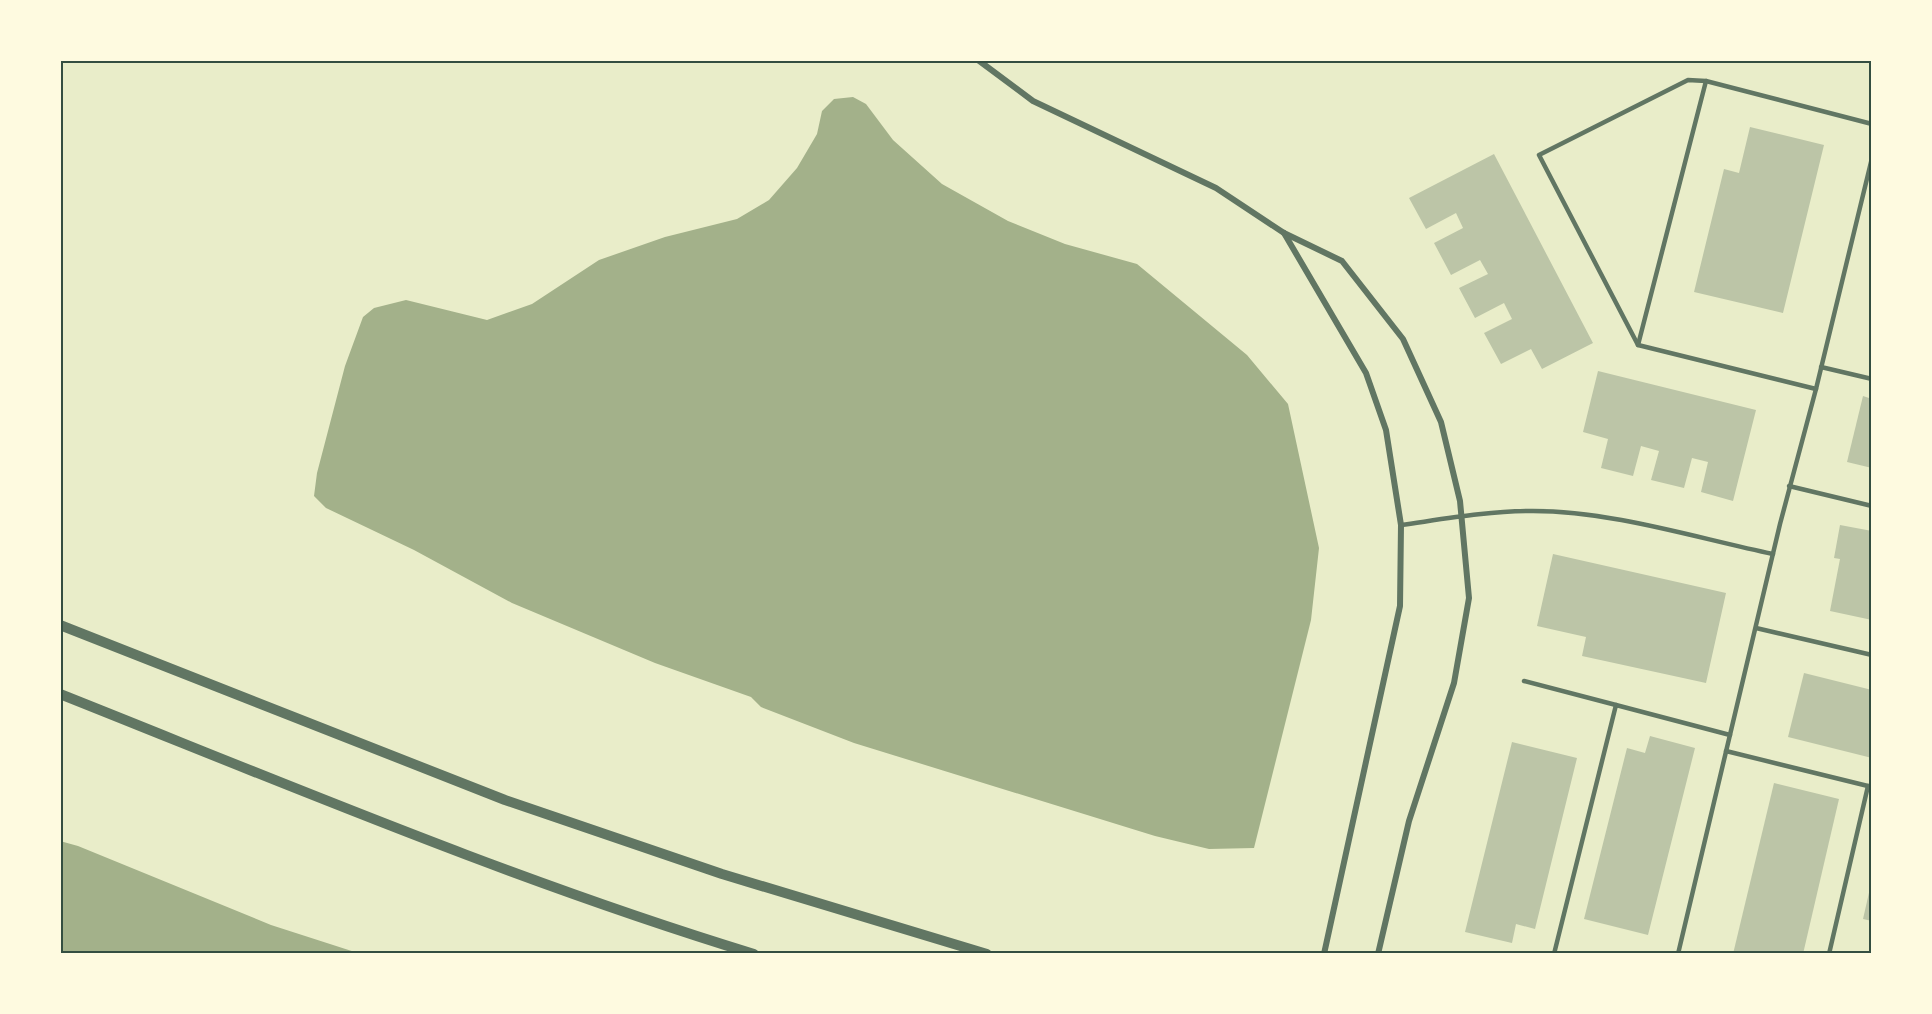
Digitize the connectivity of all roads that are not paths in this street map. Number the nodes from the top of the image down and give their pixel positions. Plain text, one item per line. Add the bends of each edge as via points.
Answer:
1 (978, 60) edge
2 (1706, 81) junction
3 (1872, 123) edge
4 (1872, 158) edge
5 (1284, 233) junction
6 (1638, 345) junction
7 (1821, 367) junction
8 (1872, 379) edge
9 (1816, 389) junction
10 (1789, 486) junction
11 (1872, 506) edge
12 (1461, 516) junction
13 (1401, 525) junction
14 (1773, 554) junction
15 (60, 625) edge
16 (1756, 628) junction
17 (1872, 655) edge
18 (1524, 681) dead end
19 (60, 694) edge
20 (1616, 705) junction
21 (1730, 735) junction
22 (1726, 751) junction
23 (1870, 787) edge
24 (754, 954) edge
25 (987, 954) edge
26 (1324, 954) edge
27 (1378, 954) edge
28 (1554, 954) edge
29 (1678, 954) edge
30 (1830, 954) edge

1 - 5 street via 1033,101 1216,188
2 - 3 lane
2 - 6 lane
2 - 6 lane via 1688,80 1539,156
4 - 7 lane
5 - 12 street via 1342,261 1403,339 1441,422
5 - 13 street via 1366,373 1386,430
6 - 9 lane
7 - 8 lane
7 - 9 lane
9 - 10 lane
10 - 11 lane
10 - 14 lane
12 - 13 lane
12 - 14 lane via 1533,511 1593,515
12 - 27 street via 1469,598 1454,683 1409,820
13 - 26 street via 1400,606
14 - 16 lane
15 - 25 street via 505,800 722,874
16 - 17 lane
16 - 21 lane
18 - 20 lane
19 - 24 street via 492,864
20 - 21 lane
20 - 28 lane
21 - 22 lane
22 - 23 lane
22 - 29 lane
23 - 30 lane

